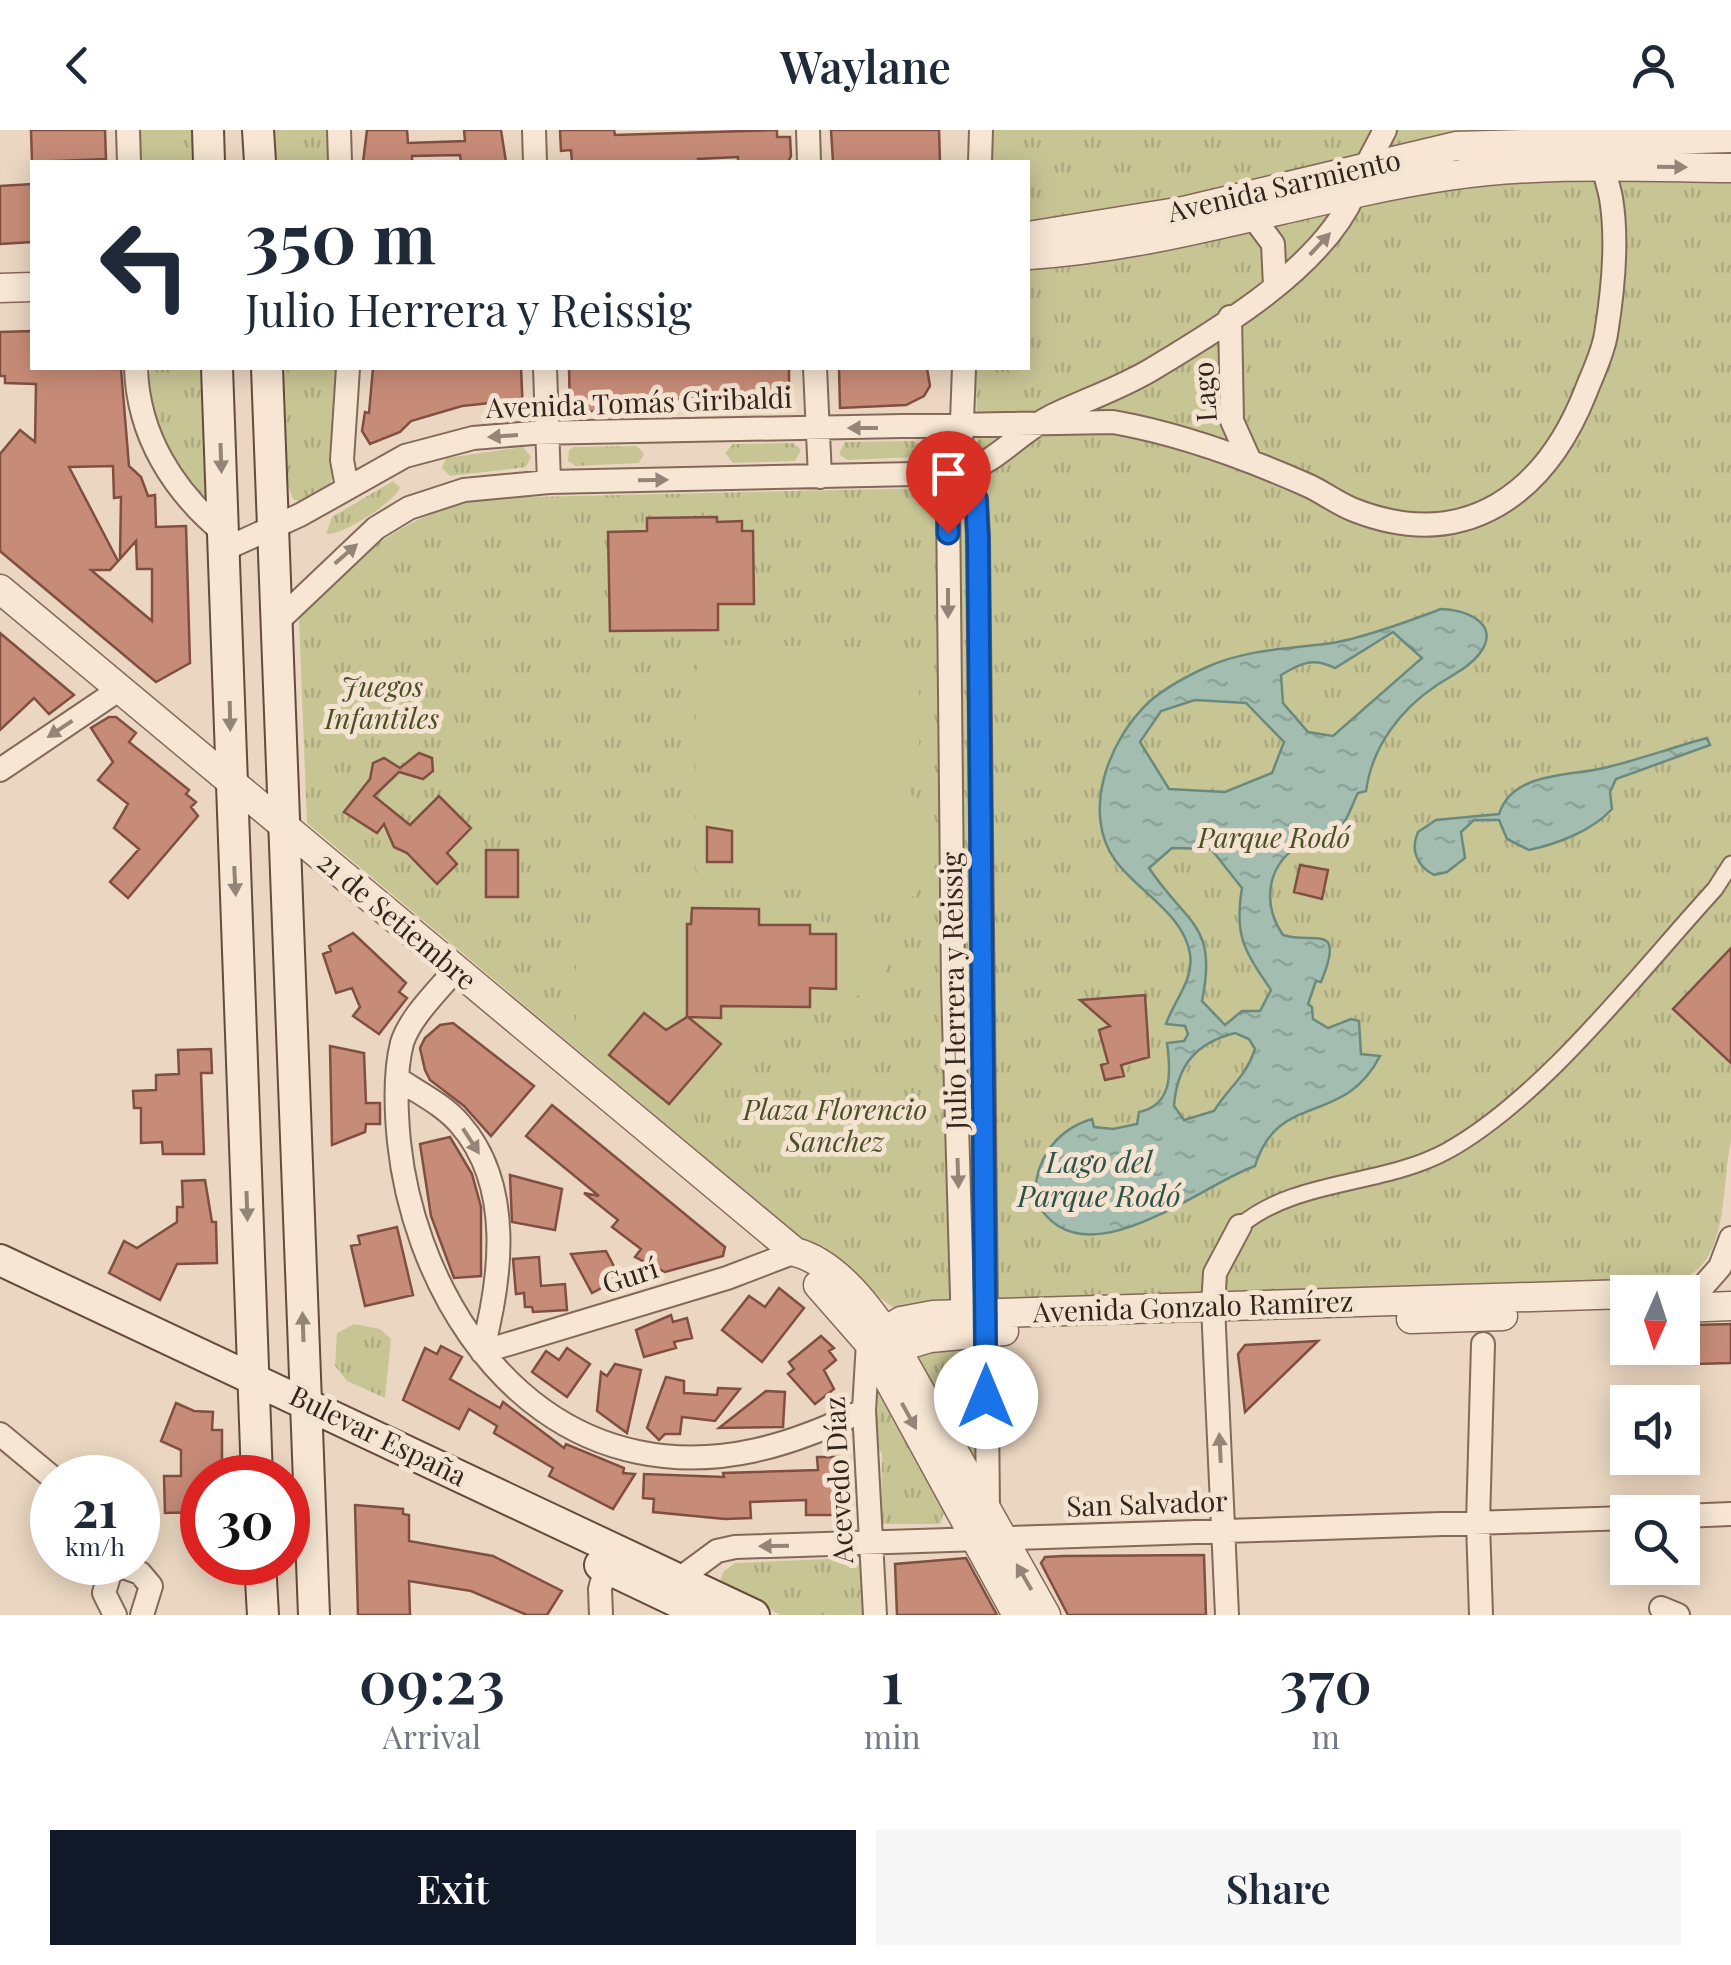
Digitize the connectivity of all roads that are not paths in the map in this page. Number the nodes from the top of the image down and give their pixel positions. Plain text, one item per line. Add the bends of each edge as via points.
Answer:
1 (128, 130) edge
2 (208, 130) edge
3 (258, 130) edge
4 (339, 130) edge
5 (534, 130) edge
6 (808, 130) edge
7 (982, 130) edge
8 (1385, 130) edge
9 (1731, 138) edge
10 (1443, 152) edge
11 (1602, 153) junction
12 (129, 160) edge
13 (209, 160) edge
14 (260, 160) edge
15 (340, 160) edge
16 (536, 160) edge
17 (809, 160) edge
18 (980, 160) edge
19 (1366, 166) junction
20 (1731, 168) edge
21 (1354, 194) junction
22 (1253, 217) junction
23 (1030, 236) edge
24 (1030, 255) edge
25 (30, 286) edge
26 (1275, 286) junction
27 (0, 288) edge
28 (1230, 317) junction
29 (136, 370) edge
30 (217, 370) edge
31 (268, 370) edge
32 (348, 370) edge
33 (545, 370) edge
34 (815, 370) edge
35 (964, 370) edge
36 (1037, 425) junction
37 (961, 427) junction
38 (818, 428) junction
39 (548, 433) junction
40 (1250, 461) junction
41 (960, 473) junction
42 (820, 477) junction
43 (549, 482) junction
44 (347, 488) junction
45 (274, 528) junction
46 (224, 541) junction
47 (0, 589) edge
48 (277, 622) junction
49 (228, 659) junction
50 (278, 659) junction
51 (120, 689) junction
52 (0, 770) edge
53 (232, 784) junction
54 (285, 828) junction
55 (1731, 864) edge
56 (455, 970) junction
57 (290, 981) junction
58 (240, 983) junction
59 (398, 1079) junction
60 (1240, 1226) joint
61 (1731, 1238) edge
62 (794, 1252) junction
63 (0, 1260) edge
64 (301, 1270) junction
65 (250, 1273) junction
66 (0, 1282) edge
67 (1700, 1286) edge
68 (1731, 1292) edge
69 (1610, 1295) edge
70 (1700, 1296) edge
71 (1700, 1300) edge
72 (1731, 1306) edge
73 (1610, 1310) edge
74 (1213, 1316) junction
75 (974, 1323) junction
76 (883, 1340) junction
77 (1483, 1344) dead end
78 (482, 1352) junction
79 (281, 1403) junction
80 (864, 1410) junction
81 (0, 1434) edge
82 (264, 1455) edge
83 (30, 1459) edge
84 (988, 1514) junction
85 (1731, 1514) edge
86 (1700, 1515) edge
87 (1610, 1519) edge
88 (1478, 1524) junction
89 (1224, 1531) junction
90 (990, 1540) junction
91 (872, 1544) junction
92 (608, 1557) junction
93 (679, 1579) junction
94 (106, 1585) edge
95 (150, 1585) edge
96 (261, 1585) edge
97 (115, 1615) edge
98 (142, 1615) edge
99 (262, 1615) edge
100 (314, 1615) edge
101 (601, 1615) edge
102 (705, 1615) edge
103 (754, 1615) edge
104 (875, 1615) edge
105 (1017, 1615) edge
106 (1046, 1615) edge
107 (1227, 1615) edge
108 (1481, 1615) edge

1 - 12 street
2 - 13 main road
3 - 14 main road
4 - 15 street
5 - 16 street
6 - 17 street
7 - 18 street
8 - 19 street
9 - 11 street, Avenida Sarmiento
10 - 11 street, Avenida Sarmiento
10 - 19 street, Avenida Sarmiento
10 - 21 street, Avenida Sarmiento
11 -> 20 street, Avenida Sarmiento
11 - 40 street, Avenida Tomás Giribaldi via 1613,236 1606,337 1556,452 1518,492 1466,520 1393,520 1353,510
19 - 23 street, Avenida Sarmiento via 1183,211
21 - 22 street, Avenida Sarmiento
26 -> 21 street via 1318,248
22 - 24 street, Avenida Sarmiento via 1143,241
22 - 26 street via 1272,244
25 - 27 street
26 - 28 street
28 - 36 street via 1153,370
28 - 40 street, Lago via 1232,421
29 - 46 street via 144,417 162,462
30 -> 46 main road
31 - 45 main road
32 - 44 street via 342,460
33 - 39 street
34 - 38 street
35 - 37 street, Julio Herrera y Reissig
36 - 37 street, Avenida Tomás Giribaldi
36 - 40 street, Avenida Tomás Giribaldi via 1113,422 1164,431
36 - 41 street via 995,460
37 -> 38 street, Avenida Tomás Giribaldi
37 - 41 street, Julio Herrera y Reissig
38 - 39 street, Avenida Tomás Giribaldi
38 - 42 street
39 - 43 street
39 -> 44 street, Avenida Tomás Giribaldi via 425,448
41 - 42 street
41 -> 75 street, Julio Herrera y Reissig via 948,500 953,985
41 - 75 street, Julio Herrera y Reissig via 976,499 978,537
43 -> 42 street
48 -> 43 street via 362,540 408,508 464,490
44 - 45 street, Avenida Tomás Giribaldi
45 - 46 street, Avenida Tomás Giribaldi
45 - 48 main road
46 - 49 main road
47 - 51 street, 21 de Setiembre
48 - 50 main road
49 - 50 main road
49 -> 53 main road
50 - 54 main road
51 -> 52 street
51 - 53 street, 21 de Setiembre
53 - 54 street, 21 de Setiembre
53 -> 58 main road
54 - 56 street, 21 de Setiembre
54 - 57 main road
55 - 60 street via 1715,890 1592,1023 1492,1122 1422,1163 1282,1201
56 - 59 street via 404,1038
56 - 62 street, 21 de Setiembre
57 - 58 main road
57 - 64 main road
58 -> 65 main road
59 - 78 street via 402,1167 416,1230 456,1317
59 -> 78 street via 460,1123 484,1164 499,1264
60 - 74 street via 1215,1273
61 - 67 street via 1720,1267
62 - 76 street, 21 de Setiembre via 800,1268
62 - 78 street, Gurí
63 - 79 main road, Bulevar España
64 - 65 main road
79 -> 64 main road
65 - 79 main road
66 - 79 main road, Bulevar España
68 - 70 street
69 - 74 street, Avenida Gonzalo Ramírez
71 - 72 street
73 - 74 street, Avenida Gonzalo Ramírez
74 - 75 street, Avenida Gonzalo Ramírez
89 -> 74 street
75 - 76 street, Avenida Gonzalo Ramírez
75 - 84 street, Julio Herrera y Reissig
76 - 80 street, Acevedo Díaz
76 - 84 street, 21 de Setiembre
76 -> 90 street, 21 de Setiembre
77 - 88 street
78 - 80 street via 564,1423 639,1452 719,1456 774,1448
79 - 82 main road
79 - 92 main road, Bulevar España
79 - 100 main road via 292,1495 311,1543
80 - 91 street, Acevedo Díaz
81 - 83 street
84 - 90 street, 21 de Setiembre
85 - 86 street
87 - 88 street, San Salvador
88 - 89 street, San Salvador
88 - 108 street
89 - 90 street, San Salvador
89 - 107 street
90 - 91 street, San Salvador
90 - 105 street, 21 de Setiembre
106 -> 90 street, 21 de Setiembre
91 -> 93 street, San Salvador via 735,1547
91 - 104 street, Acevedo Díaz
92 - 93 main road, Bulevar España
92 - 101 street
92 - 102 main road, Bulevar España
93 - 103 main road, Bulevar España
94 - 97 street
95 - 98 street
96 - 99 main road

